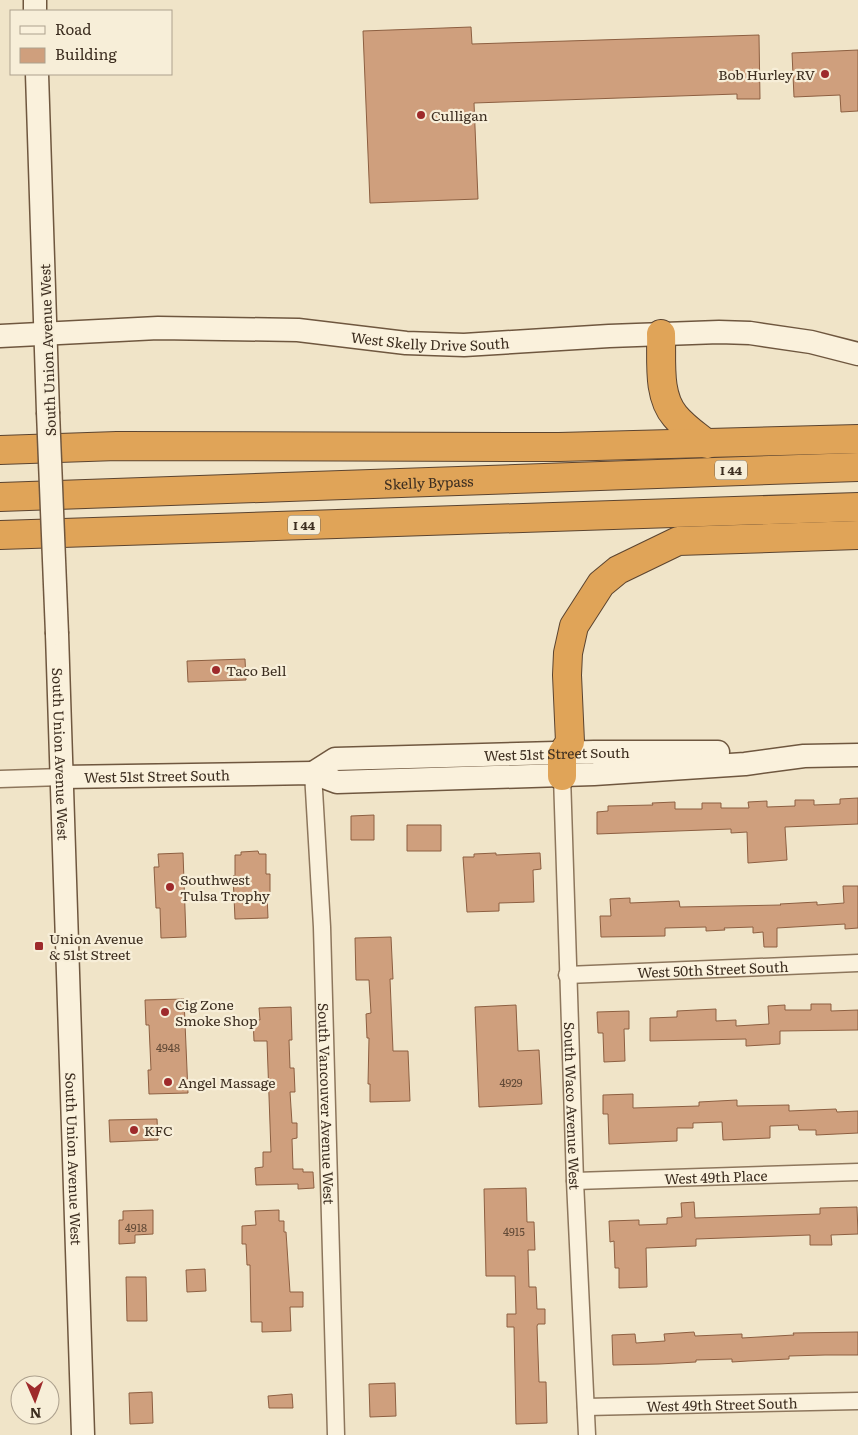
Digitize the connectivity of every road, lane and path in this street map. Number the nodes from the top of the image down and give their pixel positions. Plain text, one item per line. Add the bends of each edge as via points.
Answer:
1 (37, 75) edge
2 (661, 334) junction
3 (47, 335) junction
4 (0, 336) edge
5 (858, 354) edge
6 (858, 438) edge
7 (707, 444) junction
8 (0, 450) edge
9 (858, 467) edge
10 (0, 498) edge
11 (858, 507) edge
12 (0, 535) edge
13 (858, 535) edge
14 (858, 755) edge
15 (562, 764) junction
16 (314, 773) junction
17 (62, 777) junction
18 (0, 779) edge
19 (858, 963) edge
20 (567, 975) junction
21 (858, 1172) edge
22 (575, 1181) junction
23 (858, 1401) edge
24 (586, 1407) junction
25 (83, 1435) edge
26 (336, 1435) edge
27 (587, 1435) edge

1 - 3 street, South Union Avenue West
2 - 3 street, West Skelly Drive South via 464,344 406,343 298,330 158,328
2 - 5 street, West Skelly Drive South via 765,334
2 - 7 highway via 663,392 668,406 674,416
3 - 4 street, West Skelly Drive South
3 - 17 street, South Union Avenue West, bridge
6 - 7 highway
7 - 8 highway via 117,446
9 - 10 highway, Skelly Bypass / I 44
11 - 12 highway, I 44
13 - 15 highway via 678,541 618,570 601,584 574,626 567,675 570,742
14 - 15 street, West 51st Street South via 804,756 745,764
15 - 16 street, West 51st Street South via 337,782
15 - 20 street, South Waco Avenue West
16 - 17 street, West 51st Street South
16 - 26 street, South Vancouver Avenue West via 322,927
17 - 18 street, West 51st Street South
17 - 25 street, South Union Avenue West
19 - 20 street, West 50th Street South
20 - 22 street, South Waco Avenue West
21 - 22 street, West 49th Place
22 - 24 street, South Waco Avenue West
23 - 24 street, West 49th Street South
24 - 27 street, South Waco Avenue West

